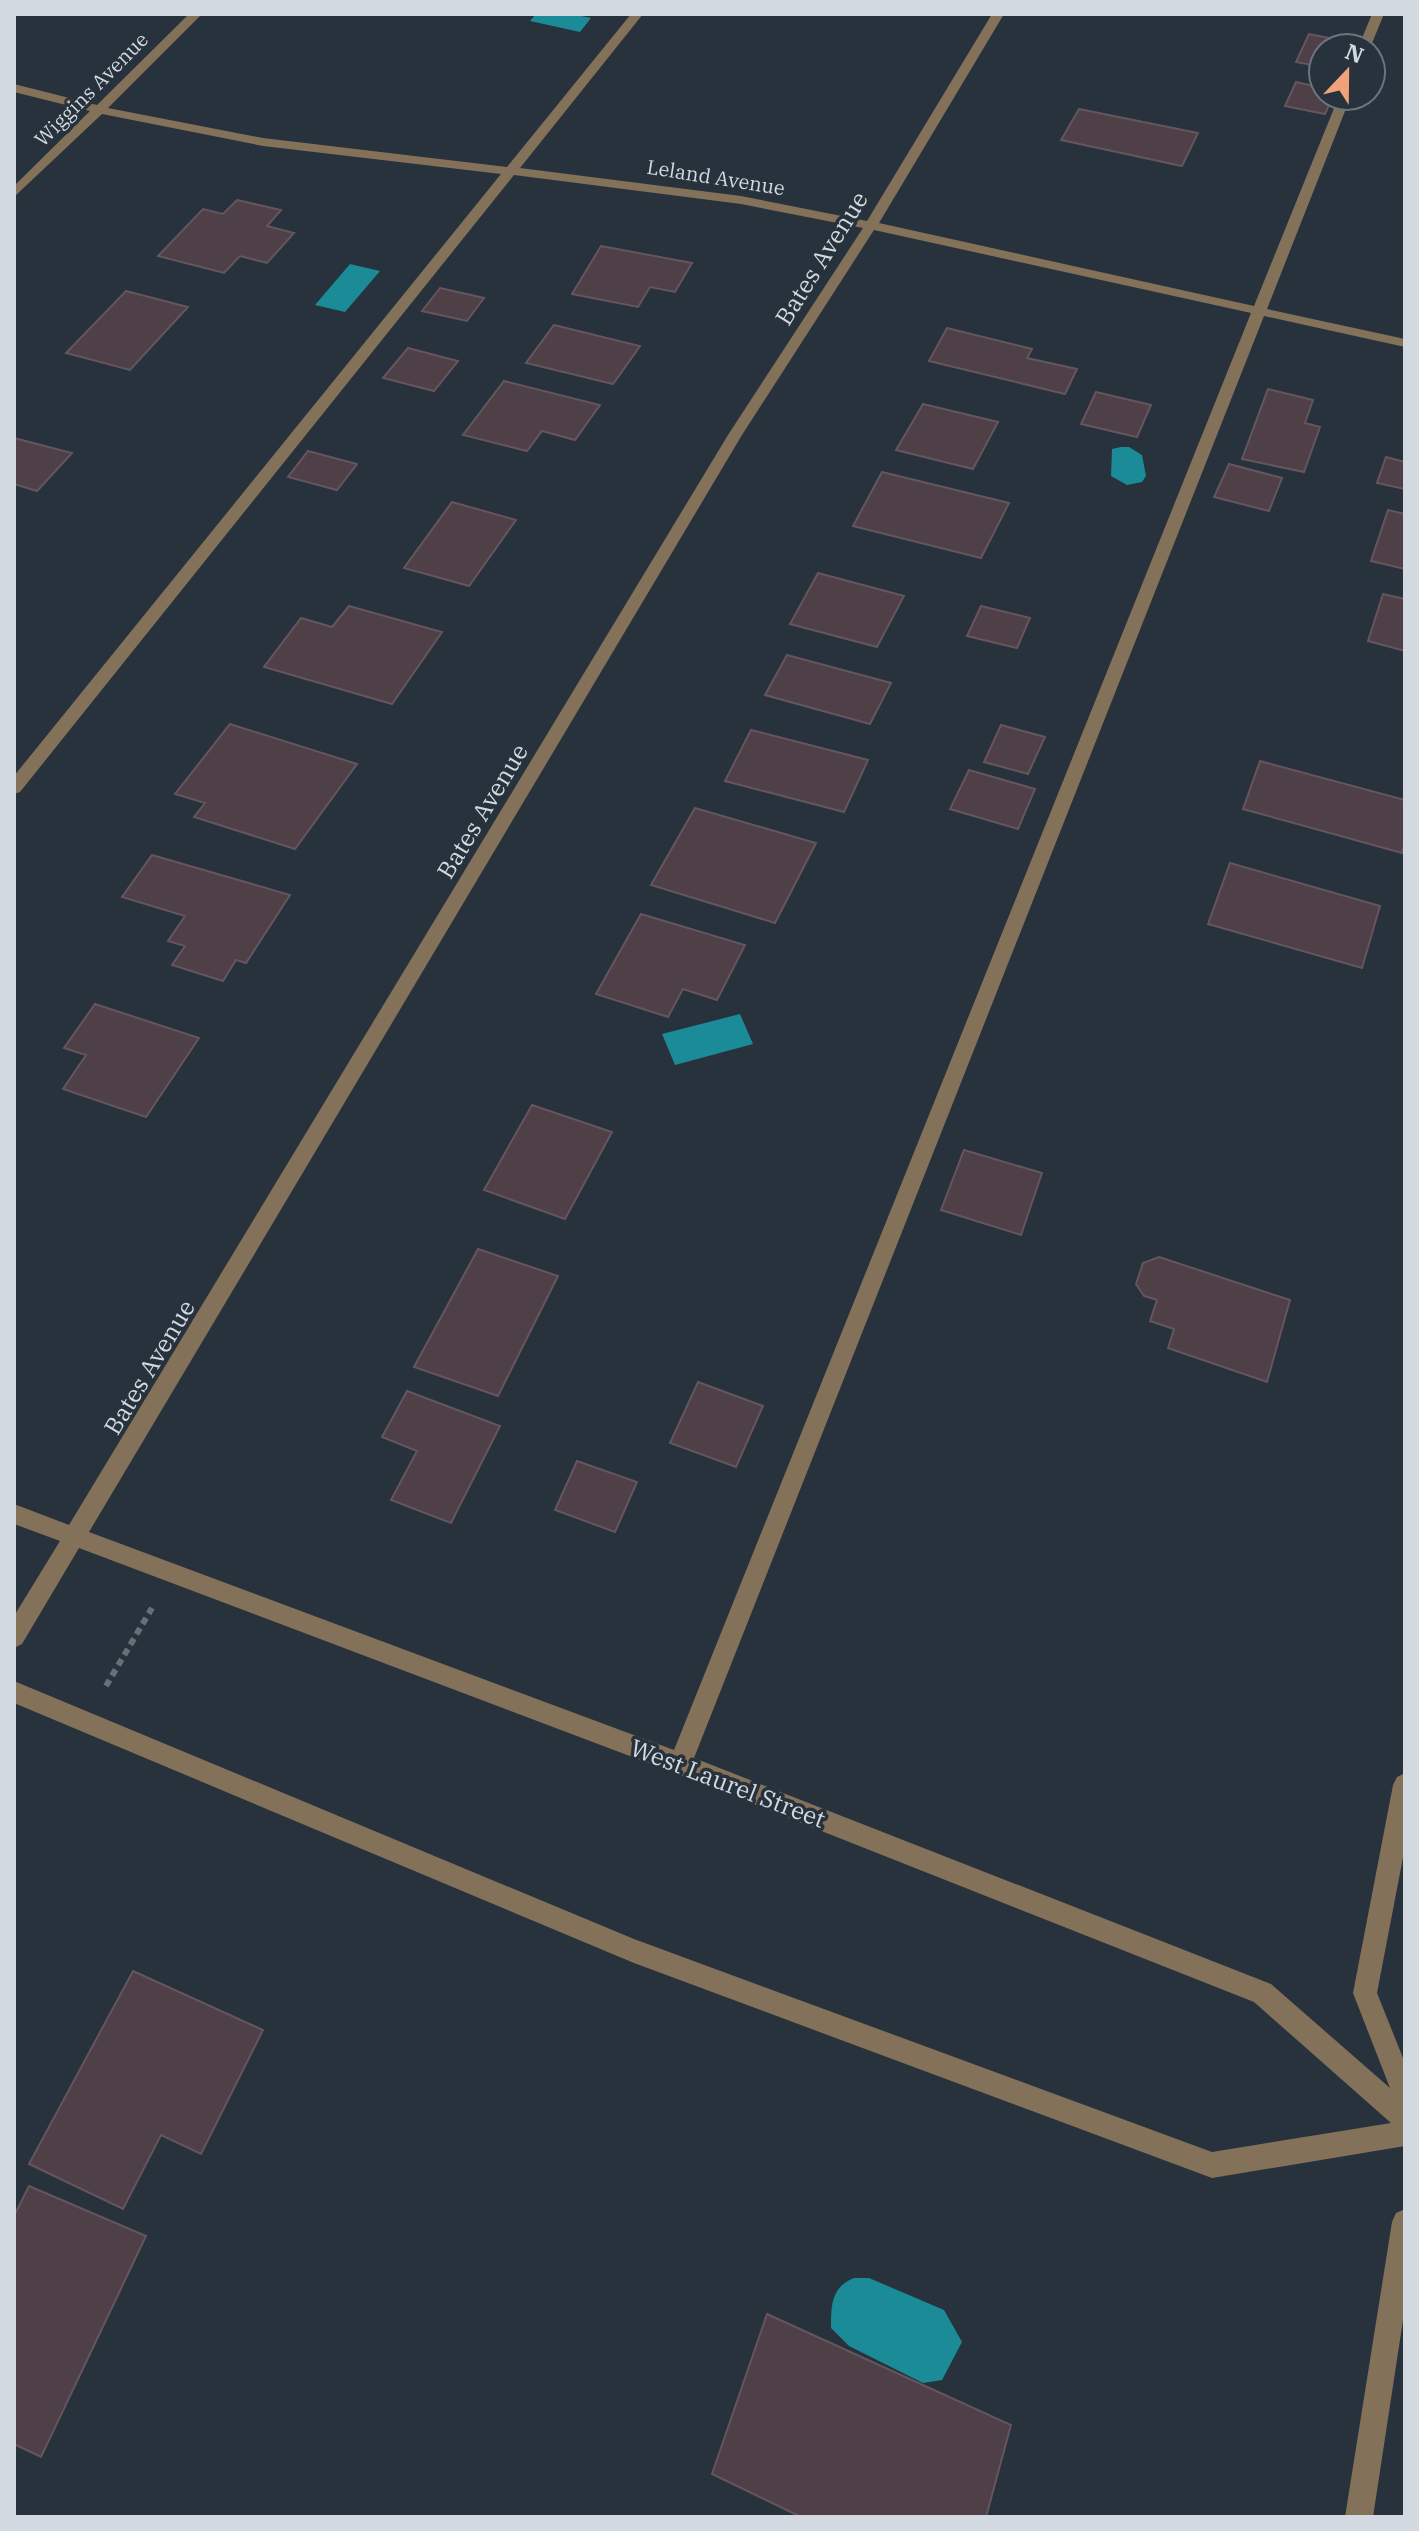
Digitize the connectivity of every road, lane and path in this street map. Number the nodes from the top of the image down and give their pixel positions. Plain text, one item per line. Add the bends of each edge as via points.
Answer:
1 (196, 14) edge
2 (637, 14) edge
3 (998, 14) edge
4 (14, 88) edge
5 (98, 110) junction
6 (1338, 112) edge
7 (509, 171) junction
8 (14, 193) edge
9 (871, 226) junction
10 (1258, 308) junction
11 (1405, 343) edge
12 (14, 788) edge
13 (14, 1514) edge
14 (74, 1537) junction
15 (155, 1602) dead end
16 (14, 1637) edge
17 (103, 1690) dead end
18 (14, 1692) edge
19 (680, 1764) junction
20 (1405, 1785) edge
21 (1405, 2095) edge
22 (1405, 2118) edge
23 (1405, 2133) edge
24 (1405, 2222) edge
25 (1359, 2517) edge

1 - 5 street, Wiggins Avenue
2 - 7 street
3 - 9 street, Bates Avenue
4 - 5 street, Leland Avenue
5 - 7 street, Leland Avenue via 296,147
5 - 8 street, Wiggins Avenue
6 - 10 street
7 - 9 street, Leland Avenue via 706,193
7 - 12 street
9 - 10 street, Leland Avenue
9 - 14 street, Bates Avenue via 735,435
10 - 11 street, Leland Avenue
10 - 19 street
13 - 14 street, West Laurel Street
14 - 16 street, Bates Avenue
14 - 19 street, West Laurel Street
15 - 17 path
18 - 23 street via 634,1951 1212,2165
19 - 22 street, West Laurel Street via 1262,1993
20 - 21 street via 1365,1993
24 - 25 street

